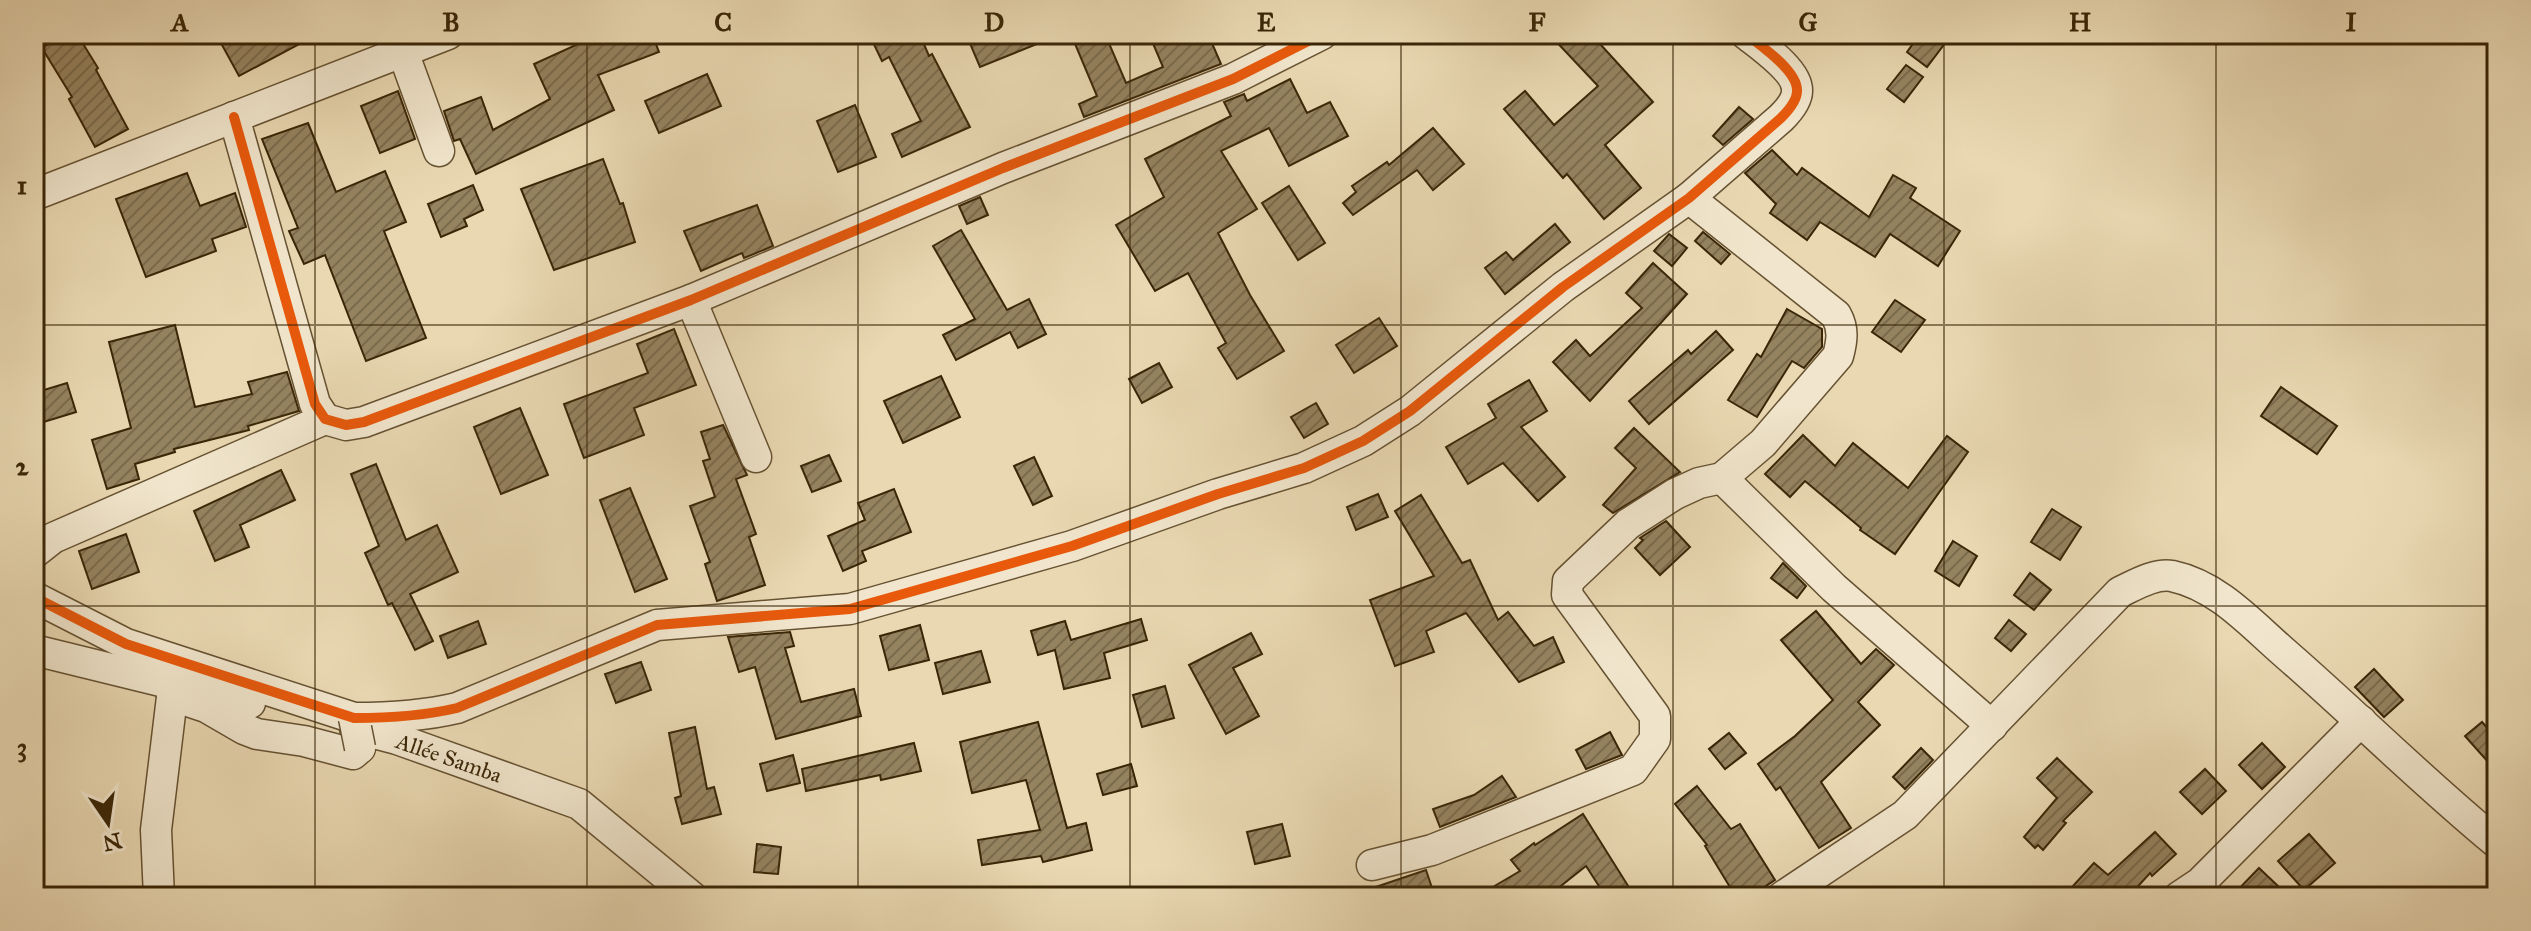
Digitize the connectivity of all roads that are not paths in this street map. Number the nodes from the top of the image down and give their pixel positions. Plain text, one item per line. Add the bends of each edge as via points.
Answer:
1 (448, 34) edge
2 (1322, 34) edge
3 (1746, 34) edge
4 (403, 52) junction
5 (234, 117) junction
6 (439, 151) dead end
7 (34, 195) edge
8 (1689, 198) junction
9 (691, 300) junction
10 (325, 419) junction
11 (756, 457) dead end
12 (1722, 478) junction
13 (34, 553) edge
14 (34, 597) edge
15 (34, 650) edge
16 (34, 669) edge
17 (172, 697) junction
18 (354, 718) junction
19 (2361, 721) junction
20 (1992, 726) junction
21 (2497, 843) edge
22 (1372, 865) dead end
23 (159, 897) edge
24 (692, 897) edge
25 (1782, 897) edge
26 (2179, 897) edge

1 - 4 street
2 - 9 street via 1233,79 1003,168
3 - 8 street via 1793,75 1793,105
4 - 5 street
4 - 6 street
5 - 7 street
5 - 10 street via 315,404
8 - 12 street via 1841,324 1838,356 1763,443
8 - 18 street via 1563,287 1410,411 1363,441 1304,468 1072,546 850,609 657,625 457,708
9 - 10 street via 364,422 346,425
9 - 11 street
10 - 13 street via 53,538
12 - 20 street via 1834,588
12 - 22 street via 1675,494 1628,524 1568,581 1567,595 1655,716 1655,739 1633,770 1432,850
14 - 18 street via 126,644
15 - 24 street, Allée Samba via 397,739 579,804
16 - 17 street
17 - 18 street, bridge via 206,707 257,734 353,754 360,748
17 - 23 street via 156,830
19 - 20 street via 2210,589 2169,575 2120,592
19 - 21 street
19 - 26 street via 2200,883
20 - 25 street via 1905,815

